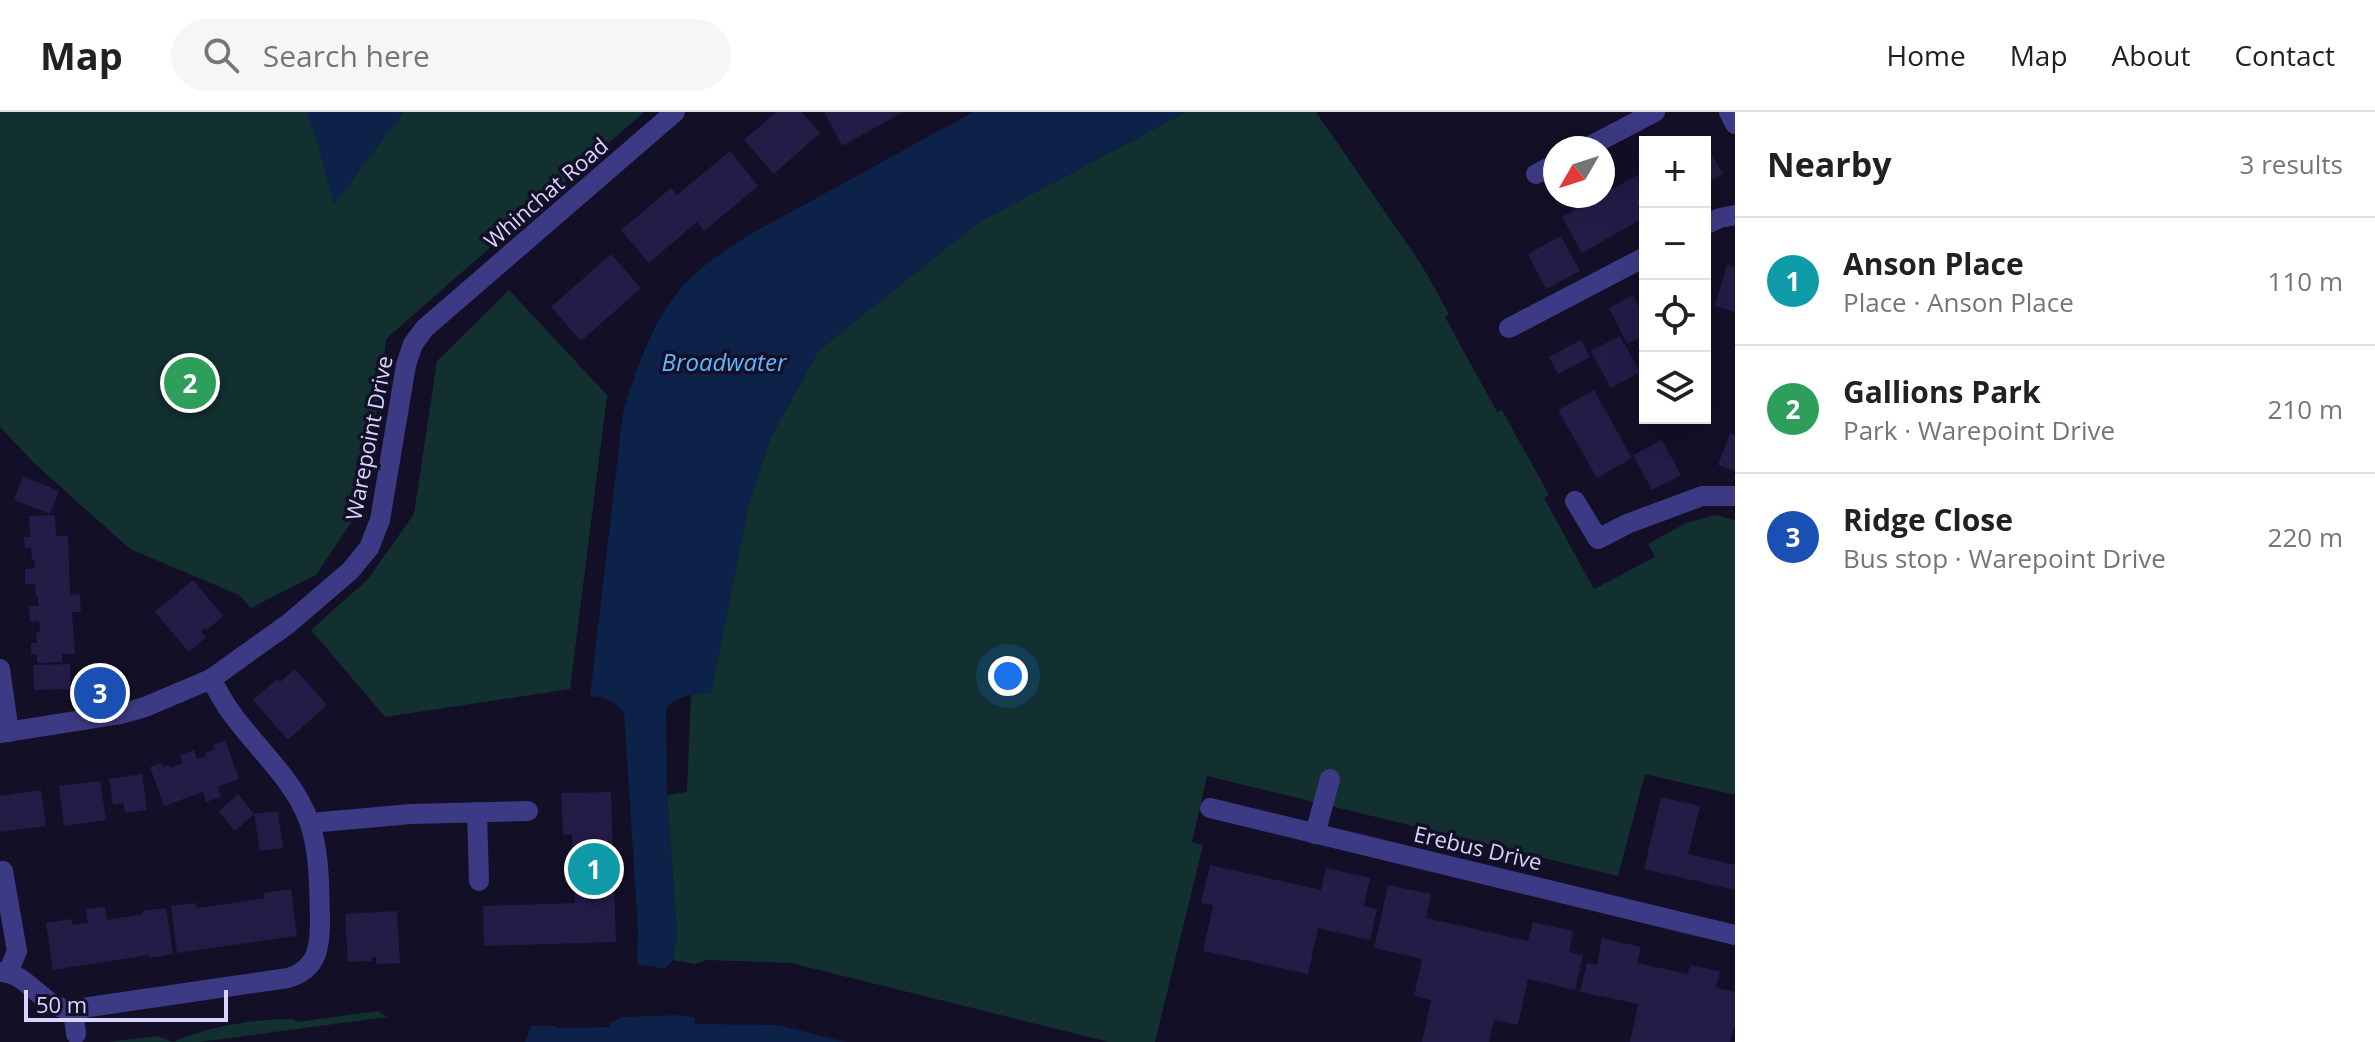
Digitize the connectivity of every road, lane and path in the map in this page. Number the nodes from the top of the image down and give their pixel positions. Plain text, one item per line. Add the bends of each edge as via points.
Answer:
1 (675, 112) edge
2 (1655, 112) edge
3 (1729, 112) edge
4 (1735, 124) edge
5 (1609, 136) edge
6 (1543, 170) edge
7 (1536, 174) dead end
8 (1735, 215) edge
9 (1711, 222) edge
10 (1639, 260) edge
11 (484, 279) joint
12 (1509, 328) dead end
13 (1735, 496) edge
14 (1575, 501) dead end
15 (0, 669) edge
16 (211, 679) junction
17 (5, 732) edge
18 (1330, 779) dead end
19 (1210, 808) dead end
20 (528, 811) dead end
21 (477, 812) junction
22 (310, 823) junction
23 (1315, 834) junction
24 (3, 871) dead end
25 (479, 881) dead end
26 (1735, 935) edge
27 (4, 972) edge
28 (73, 1010) junction
29 (76, 1034) dead end

1 - 11 street, Whinchat Road
2 - 5 street
3 - 4 street
6 - 7 street
8 - 9 street
10 - 12 street
11 - 16 street, Warepoint Drive via 413,344 380,520 369,548 288,624
13 - 14 street via 1702,496 1598,539
15 - 17 street
16 - 17 street, Warepoint Drive via 120,714
16 - 22 street via 230,712 286,780
18 - 23 street
19 - 23 street, Erebus Drive
20 - 21 street
21 - 22 street
21 - 25 street
22 - 28 street via 320,940 316,956 300,975
23 - 26 street, Erebus Drive
24 - 27 street via 17,951
27 - 28 street via 22,979 48,1003
28 - 29 street

